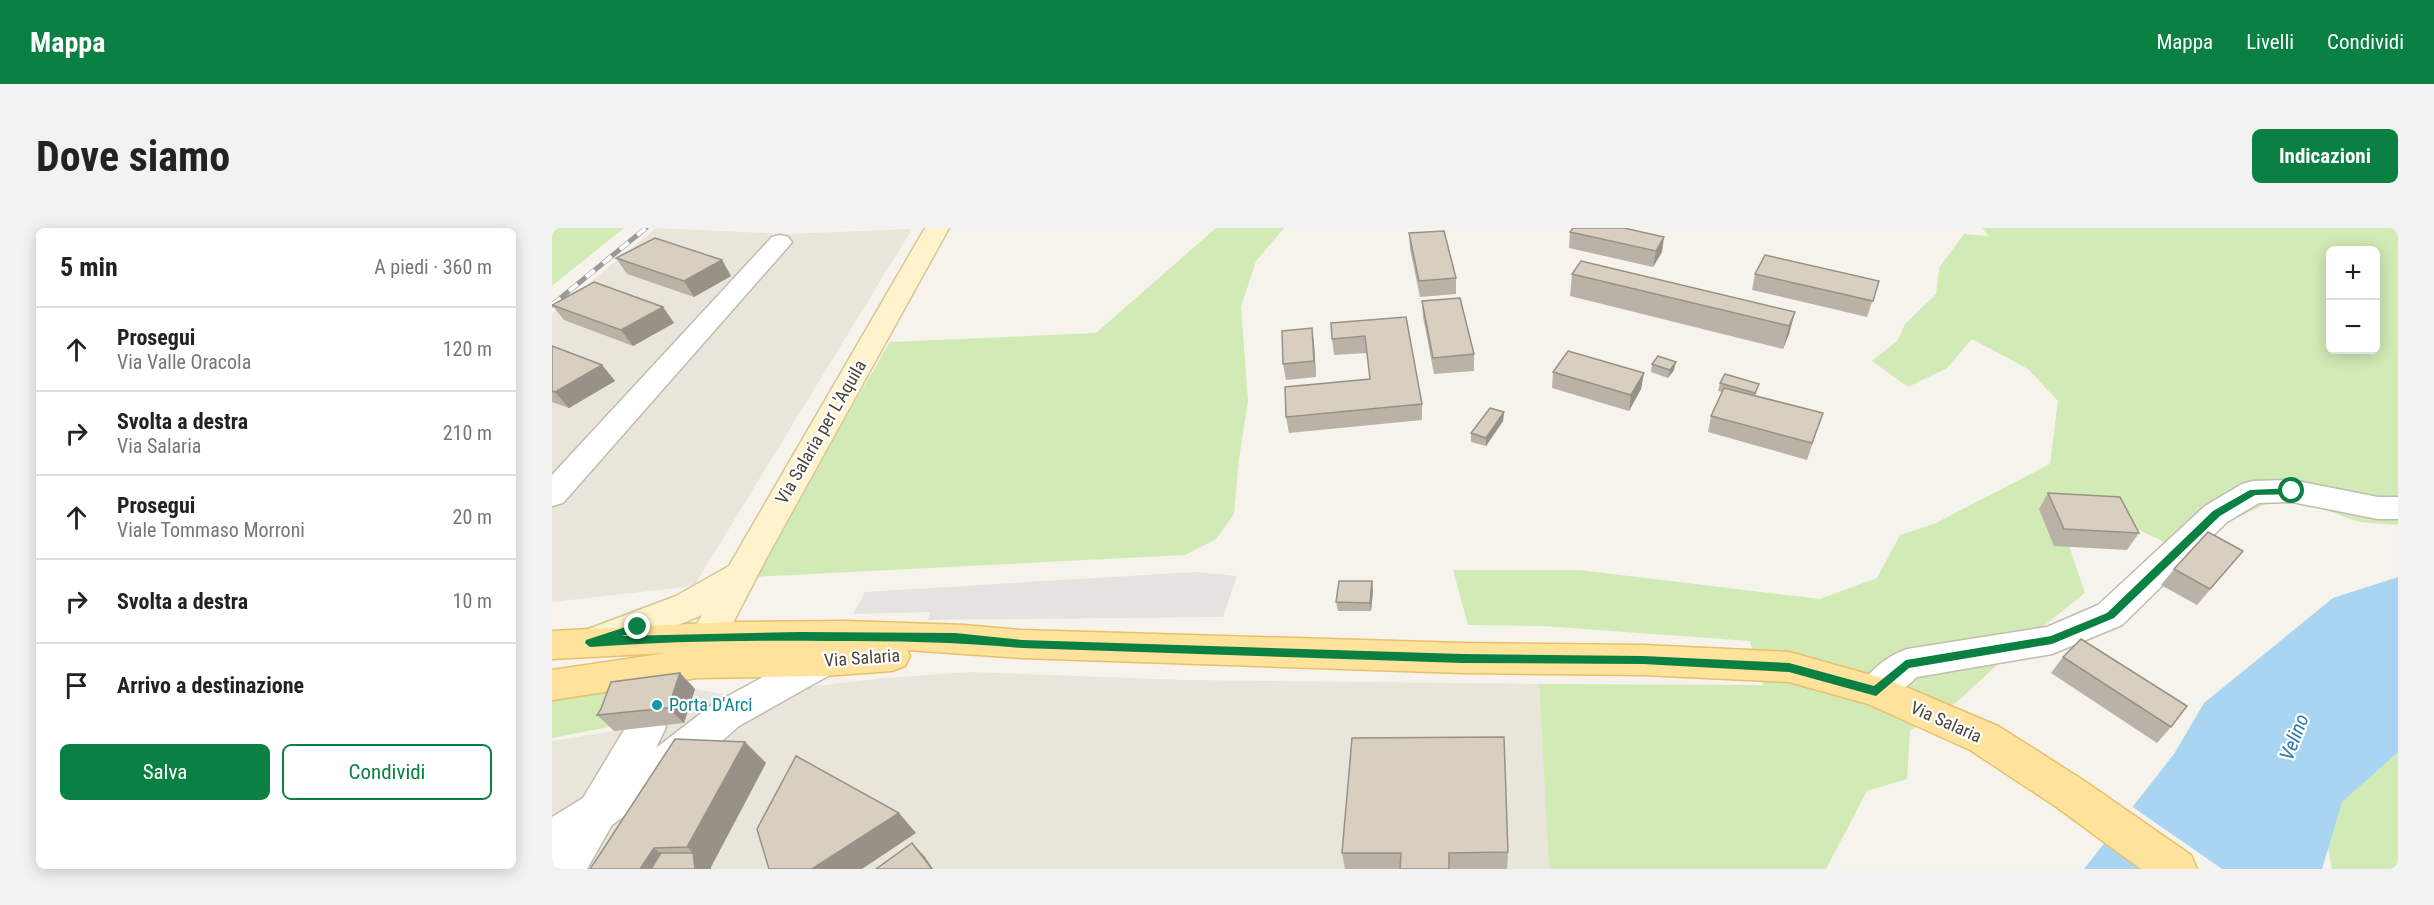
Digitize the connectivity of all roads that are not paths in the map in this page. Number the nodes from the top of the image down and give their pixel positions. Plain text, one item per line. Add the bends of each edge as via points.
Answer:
1 (937, 228) edge
2 (780, 242) dead end
3 (552, 495) edge
4 (2398, 508) edge
5 (740, 574) junction
6 (590, 643) junction
7 (1022, 644) junction
8 (552, 645) edge
9 (699, 651) junction
10 (824, 661) junction
11 (552, 686) edge
12 (1876, 691) junction
13 (670, 693) edge
14 (647, 727) edge
15 (597, 812) junction
16 (552, 840) edge
17 (564, 869) edge
18 (2176, 869) edge

1 - 5 main road, Via Salaria per L'Aquila
2 - 3 street
4 - 12 street via 2378,508 2292,491 2253,492 2216,514 2110,615 2052,640 1906,664
5 - 6 main road via 717,592 677,612
5 - 9 main road, Via Salaria per L'Aquila
6 - 8 main road
6 - 9 main road
7 - 9 main road, Via Salaria via 955,637
7 - 10 main road, Via Salaria
7 - 12 main road, Via Salaria via 1789,667
9 - 10 main road, Via Salaria via 738,661
9 - 11 main road
9 - 13 street
10 - 15 street via 726,715
12 - 18 main road, Via Salaria via 1984,738
14 - 15 street
15 - 16 street
15 - 17 street

